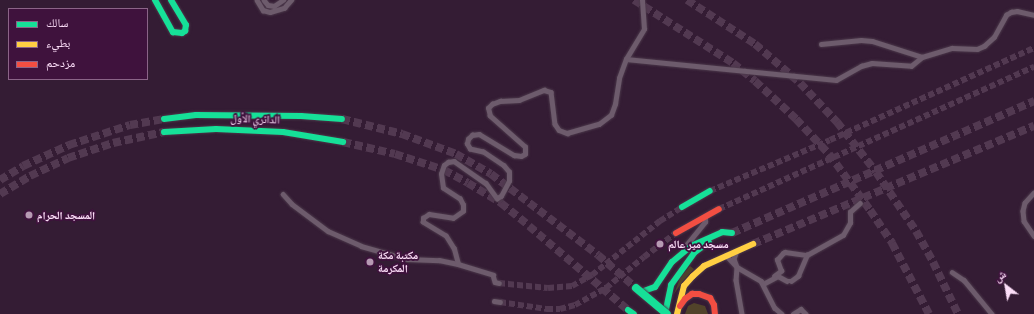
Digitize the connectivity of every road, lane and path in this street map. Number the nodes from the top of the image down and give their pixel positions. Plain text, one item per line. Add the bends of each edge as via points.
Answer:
1 (154, 0) edge
2 (171, 0) edge
3 (257, 0) edge
4 (264, 0) edge
5 (283, 0) edge
6 (291, 0) edge
7 (642, 0) edge
8 (1034, 15) edge
9 (821, 44) dead end
10 (922, 57) junction
11 (626, 59) junction
12 (164, 119) tunnel mouth
13 (342, 120) tunnel mouth
14 (164, 132) tunnel mouth
15 (343, 142) tunnel mouth
16 (710, 191) tunnel mouth
17 (1034, 193) edge
18 (283, 194) dead end
19 (860, 203) tunnel mouth
20 (682, 207) tunnel mouth
21 (719, 209) tunnel mouth
22 (705, 216) junction
23 (676, 233) tunnel mouth
24 (1034, 236) edge
25 (754, 244) tunnel mouth
26 (738, 250) junction
27 (680, 254) junction
28 (726, 255) junction
29 (807, 255) junction
30 (458, 264) junction
31 (737, 267) junction
32 (952, 272) dead end
33 (773, 277) junction
34 (497, 283) tunnel mouth
35 (763, 284) junction
36 (494, 301) dead end
37 (500, 302) tunnel mouth
38 (677, 312) edge
39 (666, 314) edge
40 (715, 314) edge
41 (742, 314) edge
42 (782, 314) edge
43 (793, 314) edge
44 (806, 314) edge
45 (992, 314) edge

1 - 2 main road via 173,32 182,33 186,25
3 - 6 street via 263,10 270,12 284,8
4 - 5 street via 274,6
7 - 11 street via 644,29
8 - 10 street via 1011,12 1006,15 994,37 977,49 952,48
9 - 10 street via 872,41
10 - 11 street via 911,66 872,63 836,80
11 - 30 street via 618,78 611,115 599,124 567,133 559,130 555,124 551,92 544,90 519,100 500,101 488,108 490,116 525,147 525,154 514,155 479,134 468,139 470,149 483,152 509,172 509,180 501,196 497,198 486,183 454,161 444,165 441,183 447,192 460,199 463,211 452,218 429,214 423,218 423,222 450,240
12 - 13 main road, الدائري الأول via 196,115 240,115
14 - 15 main road, الدائري الأول via 216,129 283,132
16 - 20 main road
17 - 24 street via 1025,203 1023,211 1024,220
18 - 30 street via 292,204 328,231 361,246 407,259 438,260
19 - 29 street via 850,212 850,223 843,235
21 - 22 main road
22 - 23 main road
22 - 27 street via 705,222
25 - 26 main road
26 - 28 main road
26 - 31 street via 734,259
27 - 39 main road, bridge via 654,287 638,290
27 - 39 main road via 715,234 732,232 702,246 682,268 672,285
28 - 31 street
28 - 38 main road via 704,266 684,286
29 - 33 street via 802,269 791,281 778,276
29 - 33 street via 783,253 777,260 780,271
30 - 34 street via 493,274
31 - 35 street
31 - 41 street via 736,280
32 - 45 street via 964,280
33 - 35 street
35 - 42 street via 775,308
36 - 37 street
38 - 40 main road via 685,299 692,294 698,294 710,298
43 - 44 street via 801,308

